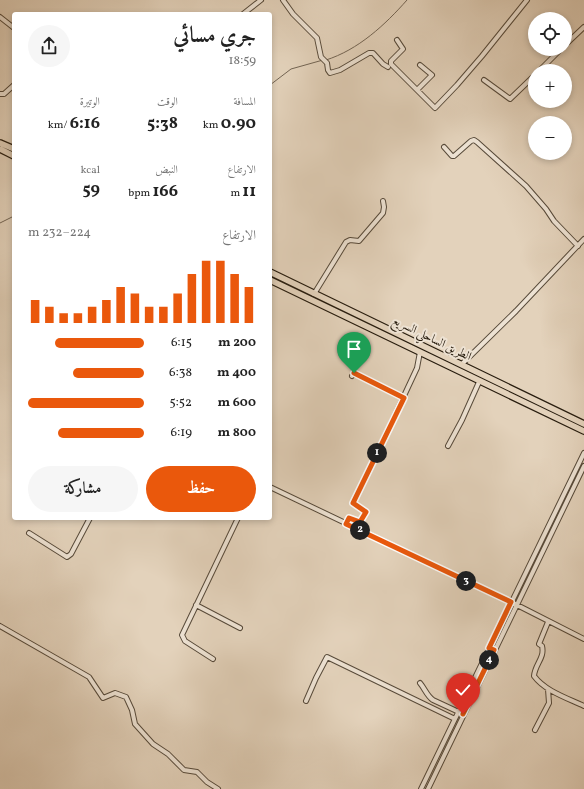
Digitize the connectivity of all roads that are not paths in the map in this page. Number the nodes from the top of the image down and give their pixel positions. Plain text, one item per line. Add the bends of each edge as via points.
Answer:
1 (261, 0) edge
2 (284, 0) edge
3 (527, 0) edge
4 (246, 12) edge
5 (0, 17) edge
6 (12, 26) edge
7 (584, 27) edge
8 (572, 38) edge
9 (397, 40) dead end
10 (554, 56) edge
11 (546, 64) edge
12 (420, 65) dead end
13 (388, 67) dead end
14 (484, 80) dead end
15 (528, 82) edge
16 (12, 87) edge
17 (417, 90) junction
18 (0, 94) edge
19 (0, 143) edge
20 (444, 147) dead end
21 (12, 148) edge
22 (0, 149) edge
23 (12, 155) edge
24 (383, 201) dead end
25 (584, 239) edge
26 (578, 246) junction
27 (272, 273) edge
28 (272, 281) edge
29 (314, 294) junction
30 (420, 352) junction
31 (462, 364) junction
32 (352, 376) dead end
33 (479, 382) junction
34 (404, 398) junction
35 (584, 424) edge
36 (583, 432) edge
37 (448, 446) dead end
38 (584, 453) edge
39 (584, 466) edge
40 (571, 487) junction
41 (272, 488) edge
42 (89, 520) edge
43 (237, 520) edge
44 (346, 524) junction
45 (29, 532) dead end
46 (528, 567) junction
47 (534, 569) junction
48 (511, 602) junction
49 (196, 605) junction
50 (517, 605) junction
51 (548, 622) junction
52 (0, 626) edge
53 (240, 628) dead end
54 (584, 639) edge
55 (489, 648) junction
56 (494, 650) junction
57 (213, 659) dead end
58 (420, 683) dead end
59 (548, 689) junction
60 (306, 700) dead end
61 (584, 706) edge
62 (461, 713) junction
63 (455, 719) junction
64 (536, 730) dead end
65 (441, 755) junction
66 (218, 789) edge
67 (421, 789) edge
68 (428, 789) edge

1 - 4 street
2 - 13 street via 293,14 316,38 321,57 327,63 330,72 340,70 373,52
3 - 17 street via 438,106 435,108
5 - 6 street
7 - 8 street
9 - 17 street via 403,49 391,64
10 - 11 street
12 - 17 street via 432,75
14 - 15 street via 510,99
16 - 18 street via 4,94
19 - 21 highway
20 - 26 street via 454,156 471,140 477,142 526,186
22 - 23 highway
24 - 29 street via 383,213 359,241 346,242
25 - 26 street
26 - 31 street
27 - 29 highway, الطريق الساحلي السريع
28 - 30 highway, الطريق الساحلي السريع
29 - 31 highway, الطريق الساحلي السريع
30 - 33 highway, الطريق الساحلي السريع
30 - 34 street via 417,368
31 - 35 highway, الطريق الساحلي السريع
32 - 34 street via 354,373
33 - 36 highway, الطريق الساحلي السريع
33 - 37 street
34 - 44 street via 353,503 366,512 360,522 349,518
38 - 40 street
39 - 40 street
40 - 46 street
40 - 47 street
41 - 44 street
42 - 45 street via 71,554 67,556
43 - 49 street
44 - 48 street
46 - 47 street
46 - 48 street
47 - 50 street
48 - 50 street
48 - 55 street
49 - 53 street
49 - 57 street via 182,633 183,639
50 - 51 street
50 - 56 street
51 - 54 street
51 - 59 street via 539,644 542,646 543,656 534,671 537,680
52 - 66 street via 89,677 103,698 115,693 126,697 135,724 153,744 184,770 197,772
55 - 56 street
55 - 62 street
56 - 62 street
58 - 62 street via 433,700
59 - 61 street
59 - 64 street via 549,702
60 - 63 street via 327,657
62 - 63 street
62 - 65 street
63 - 65 street
65 - 67 street
65 - 68 street

